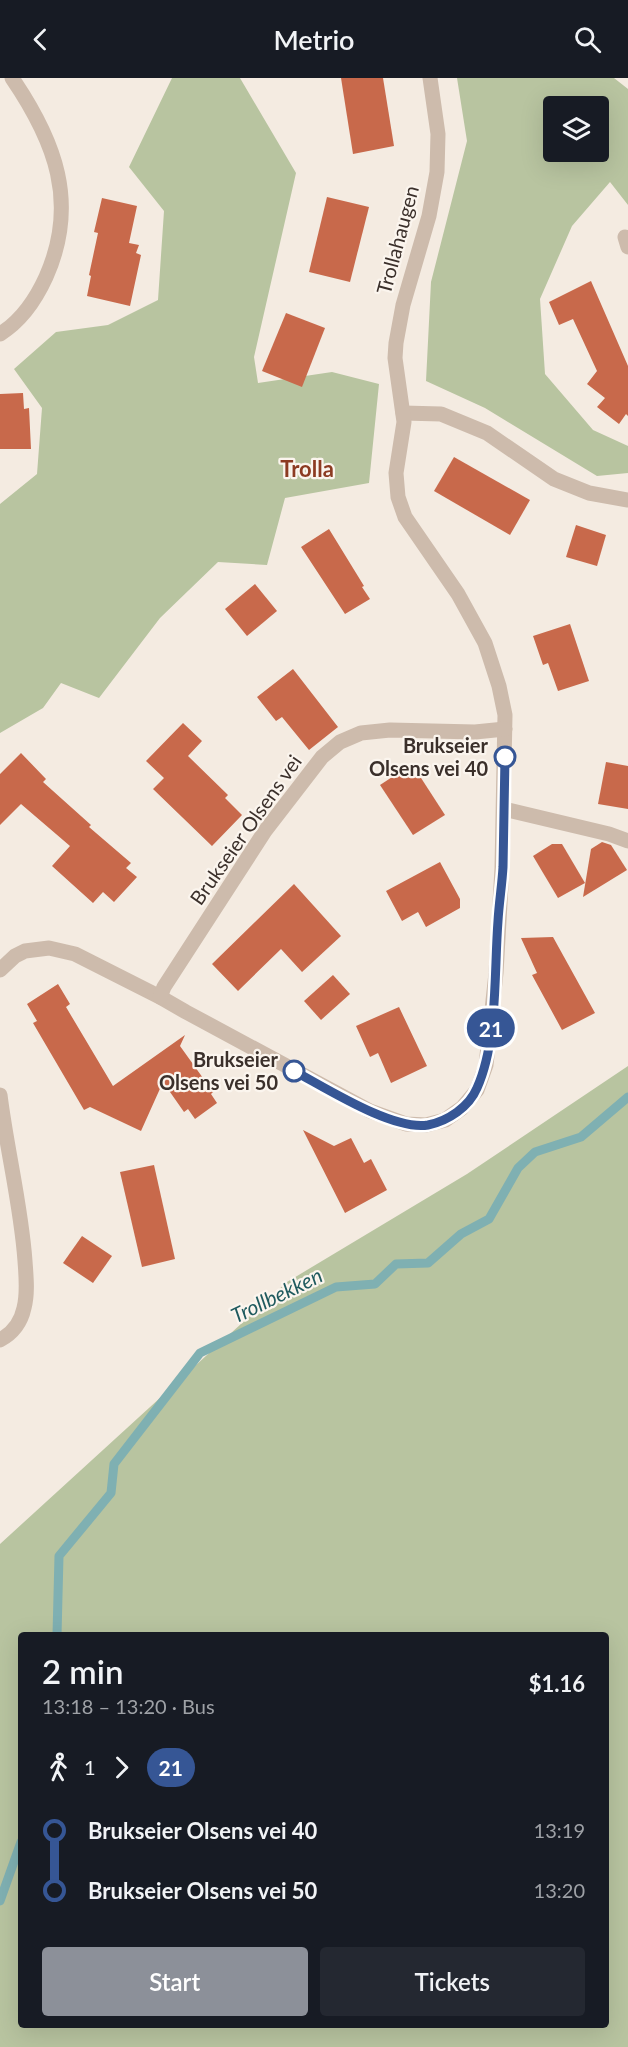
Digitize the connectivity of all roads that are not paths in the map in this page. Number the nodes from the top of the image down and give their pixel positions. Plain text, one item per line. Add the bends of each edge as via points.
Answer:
1 (12, 78) edge
2 (430, 78) edge
3 (0, 334) edge
4 (403, 413) junction
5 (628, 500) edge
6 (505, 729) junction
7 (504, 809) junction
8 (628, 841) edge
9 (0, 970) edge
10 (160, 996) junction
11 (0, 1095) edge
12 (0, 1340) edge

1 - 3 street via 47,136 56,163 61,226 54,259 41,288 24,314
2 - 4 street, Trollahaugen via 438,134 437,172 396,343
4 - 5 street via 441,414 487,433 554,479 589,493
4 - 6 street via 396,472 398,496 405,517 458,594 485,643 499,686
6 - 7 street
6 - 10 street, Brukseier Olsens vei via 390,730 361,733 340,742 322,757 265,831
7 - 8 street
7 - 10 street via 496,973 486,1065 470,1100 445,1120 426,1125 406,1124 370,1111
9 - 10 street via 25,951 49,948 75,954
11 - 12 street via 23,1239 27,1292 20,1321

